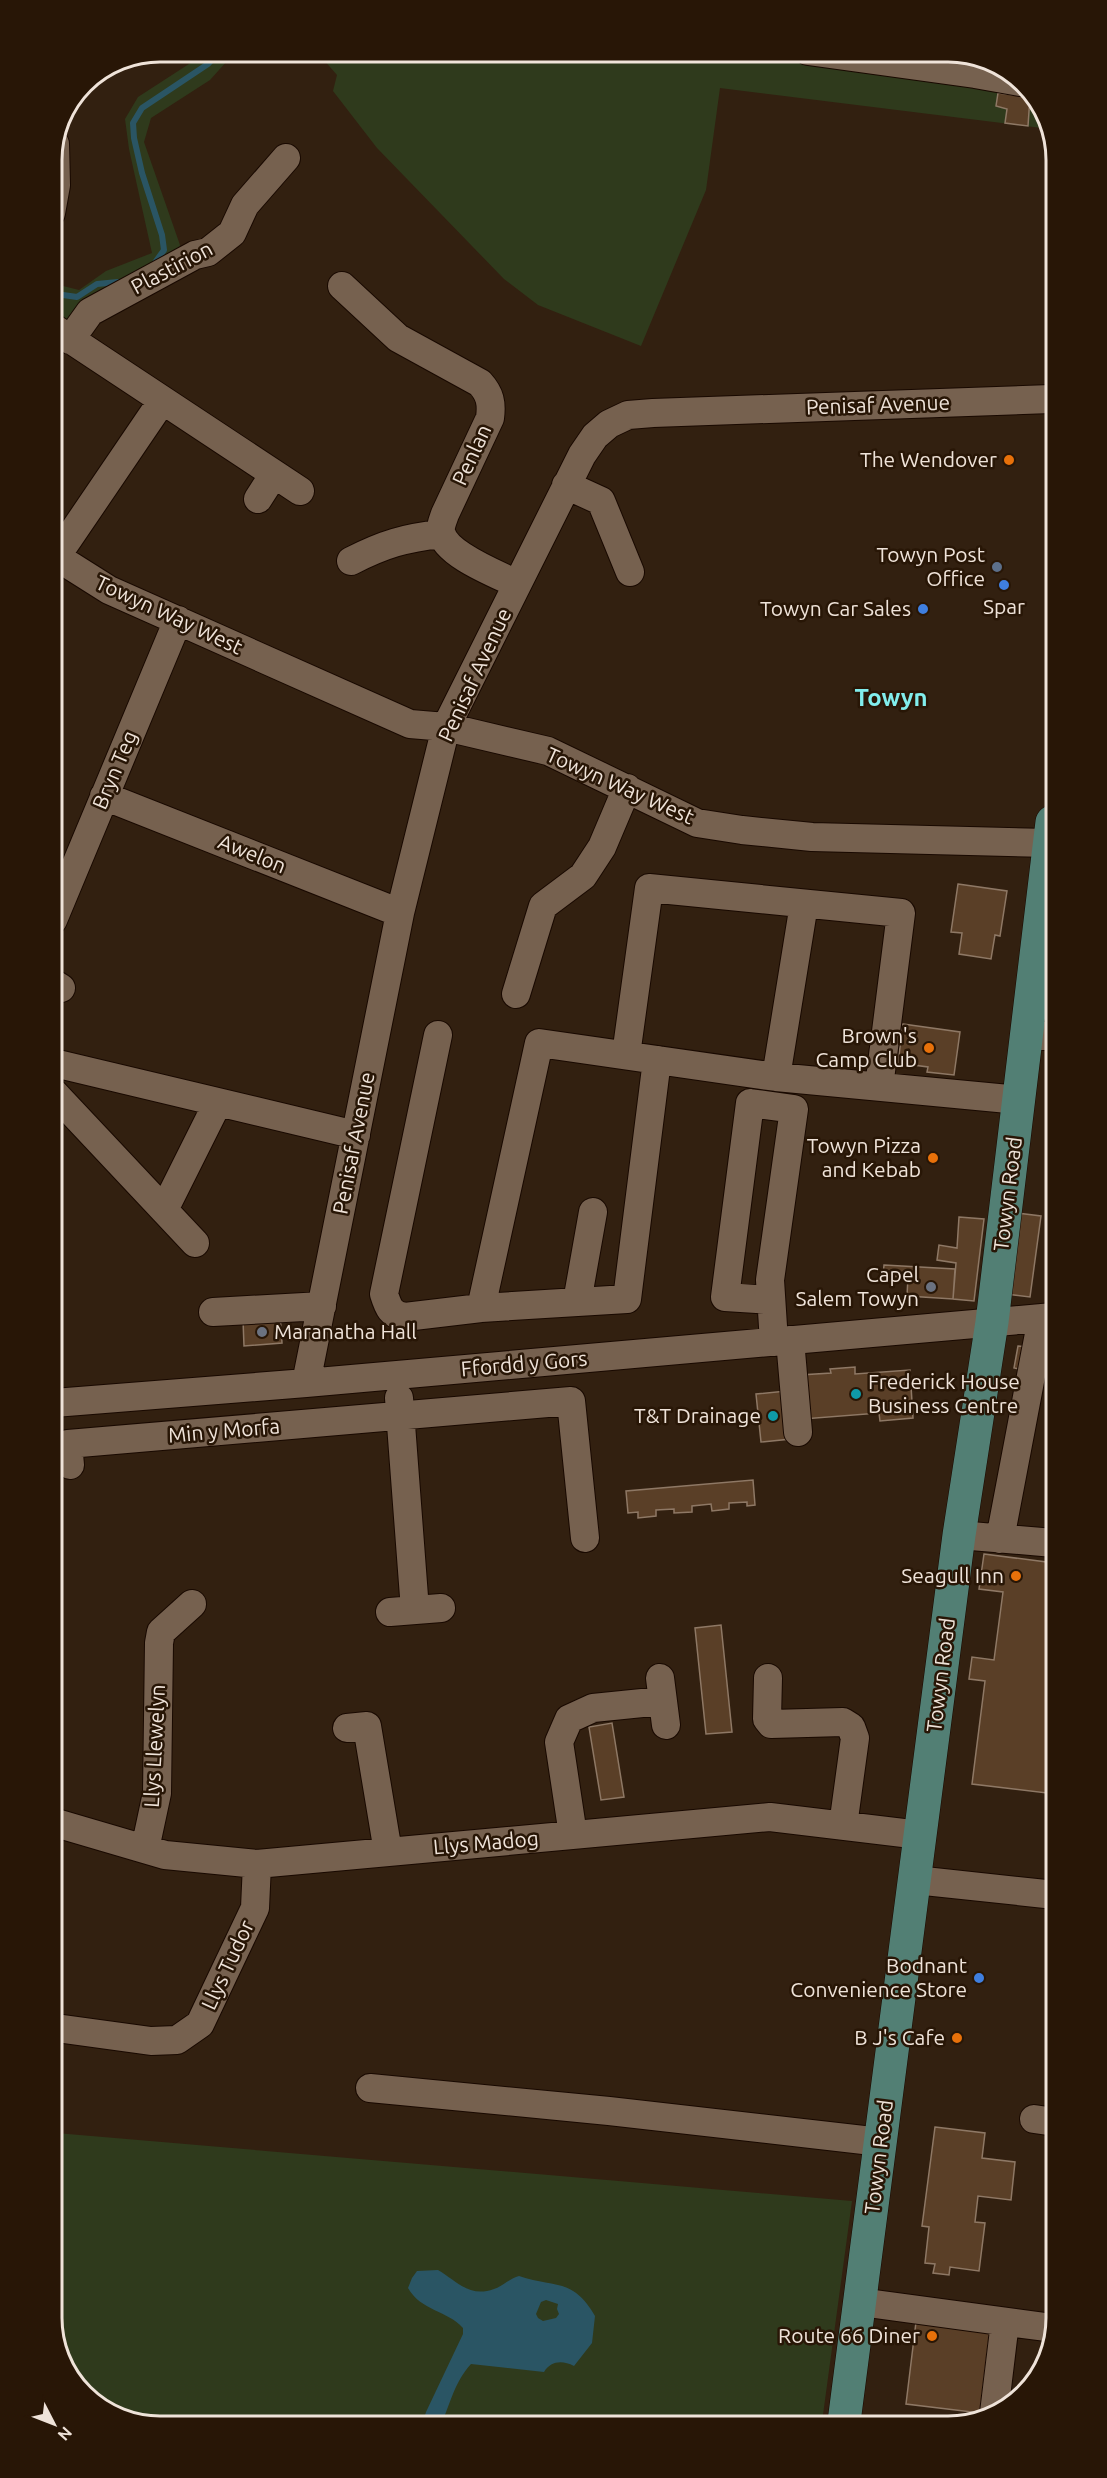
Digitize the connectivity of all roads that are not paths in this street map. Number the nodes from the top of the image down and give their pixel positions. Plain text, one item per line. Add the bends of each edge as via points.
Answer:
1 (895, 62) edge
2 (995, 75) edge
3 (286, 158) dead end
4 (342, 286) dead end
5 (62, 332) edge
6 (62, 334) edge
7 (1046, 399) edge
8 (162, 401) junction
9 (274, 474) junction
10 (566, 485) junction
11 (300, 491) dead end
12 (258, 499) dead end
13 (441, 534) junction
14 (62, 545) edge
15 (62, 561) edge
16 (351, 561) dead end
17 (630, 572) dead end
18 (517, 584) junction
19 (178, 620) junction
20 (446, 727) junction
21 (627, 788) junction
22 (104, 796) junction
23 (1046, 832) edge
24 (62, 898) edge
25 (804, 904) junction
26 (400, 913) junction
27 (1046, 925) edge
28 (516, 994) dead end
29 (438, 1035) dead end
30 (1040, 1036) edge
31 (626, 1055) junction
32 (657, 1060) junction
33 (62, 1065) edge
34 (776, 1077) junction
35 (879, 1087) junction
36 (1019, 1100) junction
37 (62, 1102) edge
38 (218, 1102) junction
39 (356, 1135) junction
40 (164, 1210) junction
41 (593, 1212) dead end
42 (195, 1243) dead end
43 (771, 1300) junction
44 (578, 1302) junction
45 (322, 1306) junction
46 (481, 1308) junction
47 (213, 1312) dead end
48 (1046, 1317) edge
49 (992, 1322) junction
50 (1046, 1326) edge
51 (782, 1341) junction
52 (397, 1375) junction
53 (306, 1383) junction
54 (62, 1402) edge
55 (400, 1416) junction
56 (798, 1432) dead end
57 (70, 1465) dead end
58 (959, 1535) junction
59 (585, 1538) dead end
60 (1000, 1539) junction
61 (1046, 1543) edge
62 (192, 1604) dead end
63 (415, 1610) dead end
64 (768, 1678) dead end
65 (663, 1701) dead end
66 (347, 1728) dead end
67 (62, 1826) edge
68 (843, 1826) junction
69 (573, 1835) junction
70 (920, 1835) junction
71 (145, 1849) junction
72 (388, 1852) junction
73 (257, 1864) junction
74 (915, 1880) junction
75 (1046, 1894) edge
76 (62, 2029) edge
77 (370, 2088) dead end
78 (880, 2142) junction
79 (860, 2302) junction
80 (1005, 2322) junction
81 (1045, 2327) edge
82 (995, 2403) edge
83 (845, 2416) edge

1 - 2 street
3 - 5 street, Plastirion via 244,205 232,233 208,252 195,255 90,312
4 - 13 street, Penlan via 398,338 480,383 489,393 490,418 445,514
6 - 8 street, Plastirion
7 - 10 street, Penisaf Avenue via 628,415 595,436
8 - 9 street, Plastirion
8 - 14 street
9 - 11 street, Plastirion
9 - 12 street
10 - 17 street via 601,501
10 - 18 street, Penisaf Avenue
13 - 16 street via 403,538
13 - 18 street via 456,552
15 - 19 street, Towyn Way West via 109,590
18 - 20 street, Penisaf Avenue
19 - 20 street, Towyn Way West via 410,724
19 - 22 street, Bryn Teg
20 - 21 street, Towyn Way West via 548,751
20 - 26 street, Penisaf Avenue
21 - 23 street, Towyn Way West via 697,823 742,830 812,837
21 - 28 street via 602,847 583,876 543,906
22 - 24 street, Bryn Teg
22 - 26 street, Awelon
25 - 31 street via 649,888
25 - 34 street
25 - 35 street via 901,913
26 - 39 street, Penisaf Avenue
27 - 30 main road, Towyn Road
29 - 46 street via 384,1294 396,1316
30 - 36 main road, Towyn Road
31 - 32 street
31 - 46 street via 539,1042
32 - 34 street
32 - 44 street via 627,1299
33 - 38 street
34 - 35 street
35 - 36 street
36 - 49 main road, Towyn Road
37 - 40 street
38 - 39 street
38 - 40 street
39 - 45 street, Penisaf Avenue
40 - 42 street
41 - 44 street
43 - 43 street via 770,1280 794,1109 750,1103 724,1297
43 - 51 street
44 - 46 street
45 - 47 street
45 - 53 street, Penisaf Avenue
48 - 49 street, Ffordd y Gors
49 - 51 street, Ffordd y Gors
49 - 58 main road, Towyn Road
50 - 60 street
51 - 52 street, Ffordd y Gors
51 - 56 street
52 - 53 street, Ffordd y Gors
52 - 55 street
53 - 54 street, Ffordd y Gors
55 - 57 street, Min y Morfa via 68,1444
55 - 59 street, Min y Morfa via 571,1401
55 - 63 street
58 - 60 street
58 - 70 main road, Towyn Road
60 - 61 street
62 - 71 street, Llys Llewelyn via 161,1632 147,1639 157,1793
64 - 68 street via 767,1719 771,1724 843,1722 851,1728 855,1738
65 - 69 street via 593,1708 569,1719 559,1742
66 - 72 street via 367,1726
67 - 71 street, Llys Madog
68 - 69 street, Llys Madog via 770,1817
68 - 70 street, Llys Madog
69 - 72 street, Llys Madog
70 - 74 main road, Towyn Road
71 - 73 street, Llys Madog via 165,1855
72 - 73 street, Llys Madog
73 - 76 street, Llys Tudor via 255,1908 200,2024 177,2040 151,2041
74 - 75 street
74 - 78 main road, Towyn Road
77 - 78 street
78 - 79 main road, Towyn Road
79 - 80 street
79 - 83 main road, Towyn Road
80 - 81 street
80 - 82 street

